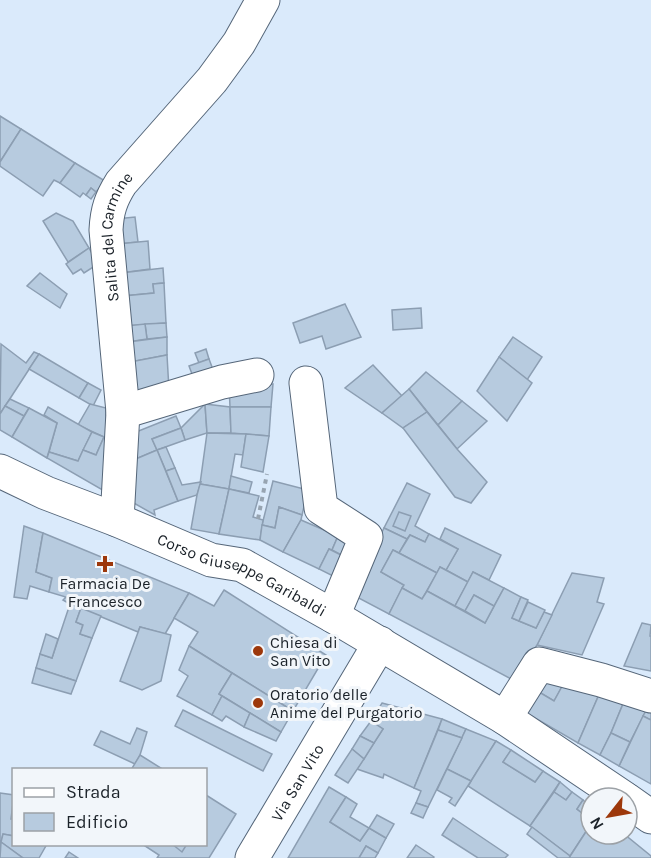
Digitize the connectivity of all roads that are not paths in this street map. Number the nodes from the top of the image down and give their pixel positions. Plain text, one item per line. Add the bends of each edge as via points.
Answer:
1 (263, 0) edge
2 (257, 375) dead end
3 (306, 383) dead end
4 (123, 412) junction
5 (0, 471) edge
6 (117, 520) junction
7 (333, 616) junction
8 (380, 643) junction
9 (651, 696) edge
10 (505, 718) junction
11 (607, 786) edge
12 (252, 858) edge

1 - 4 street, Salita del Carmine via 212,80 112,197 106,230
2 - 4 street
3 - 7 street via 321,508 366,537
4 - 6 street, Salita del Carmine
5 - 6 street, Corso Giuseppe Garibaldi
6 - 7 street, Corso Giuseppe Garibaldi via 211,560 242,565
7 - 8 street, Corso Giuseppe Garibaldi
8 - 10 street, Corso Giuseppe Garibaldi
8 - 12 street, Via San Vito
9 - 10 street via 540,664
10 - 11 street, Corso Giuseppe Garibaldi

